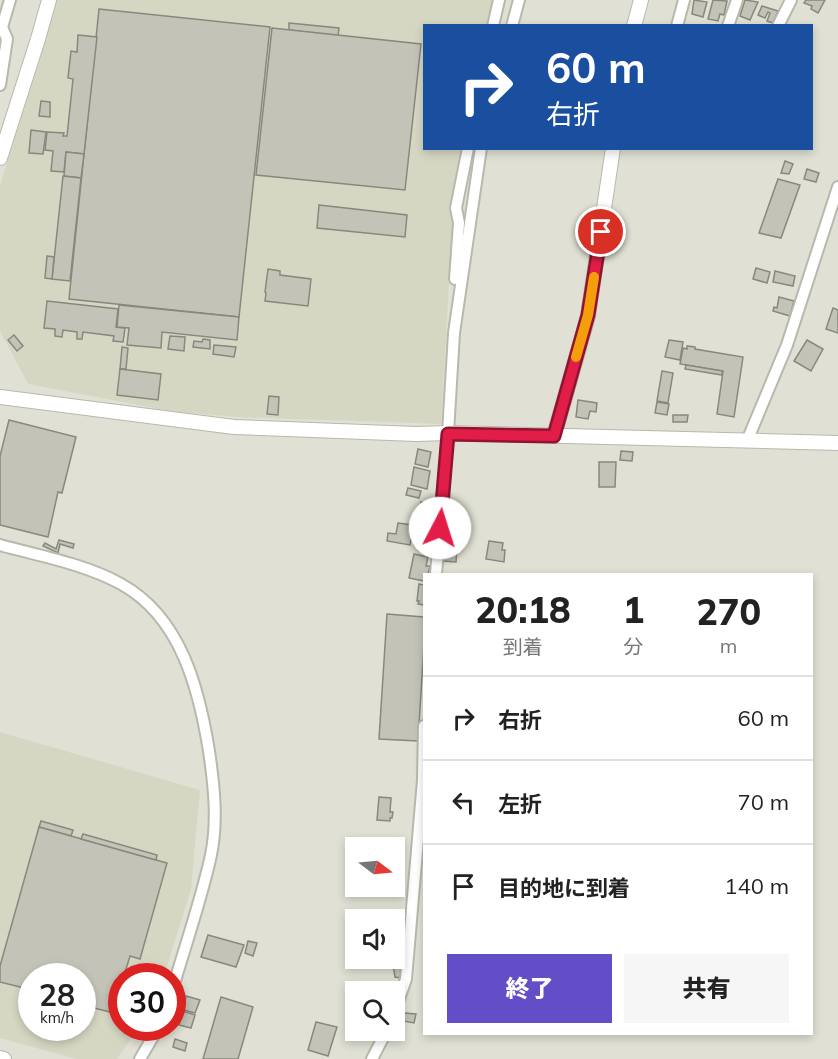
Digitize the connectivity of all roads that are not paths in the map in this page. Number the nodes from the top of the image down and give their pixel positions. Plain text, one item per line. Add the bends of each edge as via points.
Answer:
1 (10, 0) edge
2 (49, 0) edge
3 (499, 0) edge
4 (519, 0) edge
5 (641, 0) edge
6 (684, 0) edge
7 (737, 0) edge
8 (791, 0) edge
9 (493, 24) edge
10 (513, 24) edge
11 (635, 24) edge
12 (678, 24) edge
13 (729, 24) edge
14 (779, 24) edge
15 (0, 85) edge
16 (468, 150) edge
17 (481, 150) edge
18 (613, 150) edge
19 (0, 158) edge
20 (838, 187) edge
21 (456, 319) junction
22 (0, 397) edge
23 (448, 434) junction
24 (554, 436) junction
25 (747, 441) junction
26 (838, 443) edge
27 (0, 544) edge
28 (436, 573) edge
29 (423, 780) edge
30 (180, 963) edge
31 (405, 982) edge
32 (150, 1041) edge
33 (381, 1041) edge
34 (140, 1059) edge
35 (372, 1059) edge

1 - 15 street via 2,27 7,39
2 - 19 street
3 - 9 street
4 - 10 street
5 - 11 street
6 - 12 street
7 - 13 street
8 - 14 street
16 - 21 street via 456,208
17 - 21 street
18 - 24 street via 588,315
20 - 25 street via 787,345
21 - 23 street
22 - 23 street via 234,427
23 - 24 street
23 - 28 street
24 - 25 street
25 - 26 street
27 - 30 street via 102,575 122,585 160,617 187,662 203,713 215,811 211,854
29 - 31 street
32 - 34 street
33 - 35 street

